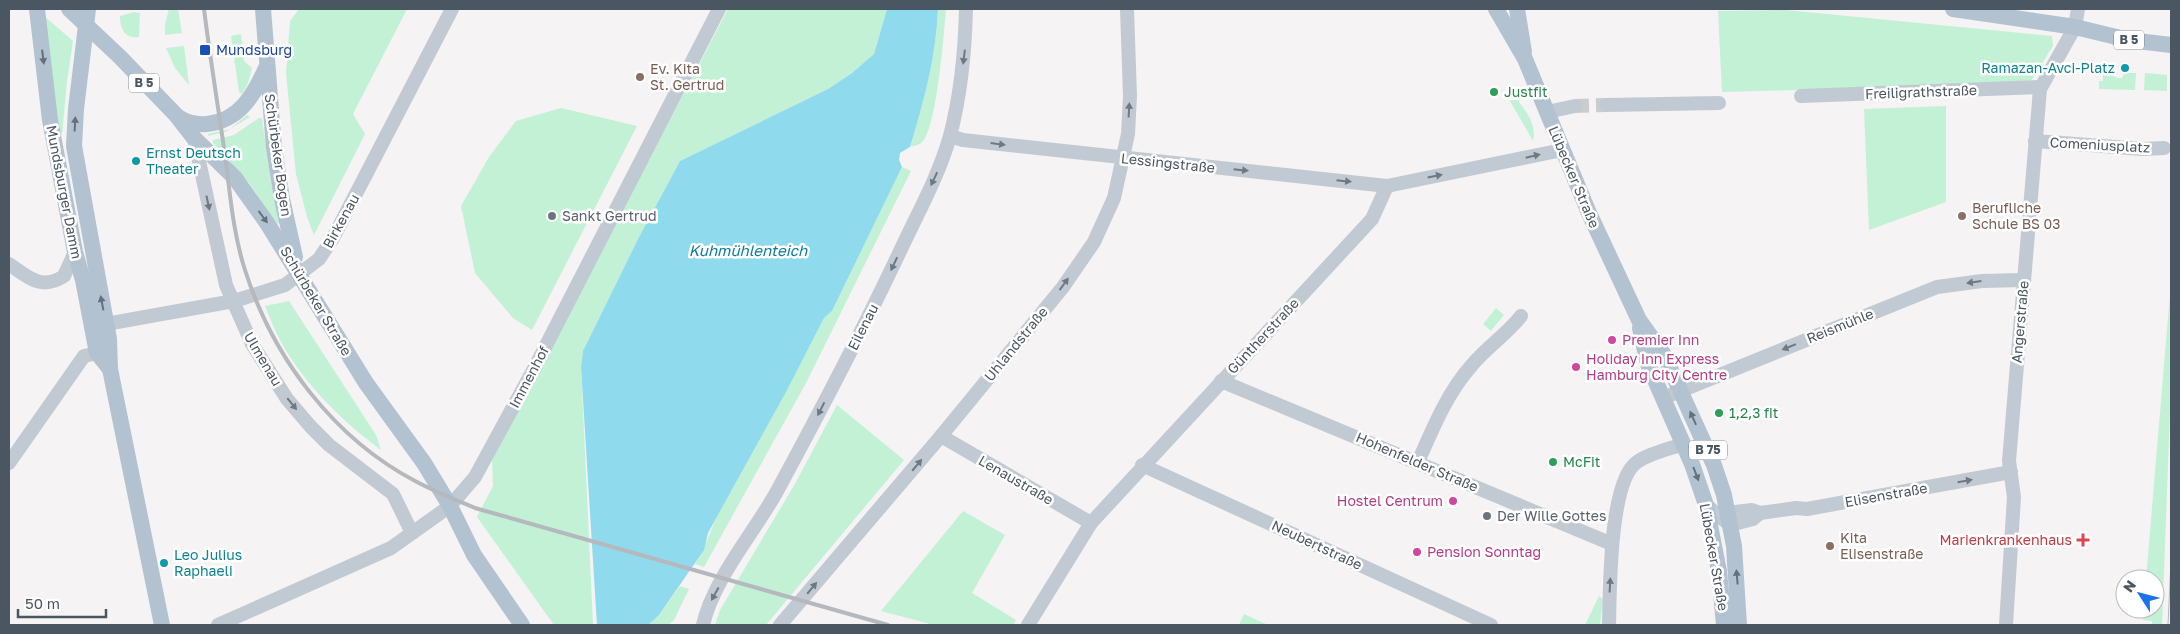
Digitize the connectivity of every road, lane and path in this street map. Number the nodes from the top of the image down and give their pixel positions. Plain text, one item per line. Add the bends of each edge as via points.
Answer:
1 (37, 9) edge
2 (69, 9) edge
3 (452, 9) edge
4 (719, 9) edge
5 (966, 9) edge
6 (1127, 9) edge
7 (1496, 9) edge
8 (1517, 9) edge
9 (1953, 9) edge
10 (2078, 9) edge
11 (265, 10) edge
12 (87, 16) edge
13 (2075, 27) junction
14 (2171, 46) edge
15 (1525, 59) junction
16 (268, 65) junction
17 (2040, 87) junction
18 (1801, 96) dead end
19 (1719, 103) dead end
20 (1606, 105) tunnel mouth
21 (1575, 106) tunnel mouth
22 (1547, 112) junction
23 (176, 115) junction
24 (950, 136) junction
25 (194, 138) junction
26 (2036, 141) junction
27 (2164, 148) dead end
28 (1562, 150) junction
29 (1123, 158) junction
30 (1387, 186) junction
31 (76, 252) junction
32 (9, 264) edge
33 (300, 274) junction
34 (2023, 280) junction
35 (234, 301) junction
36 (1521, 316) dead end
37 (1639, 320) junction
38 (106, 324) junction
39 (97, 353) junction
40 (110, 369) junction
41 (1221, 380) junction
42 (1681, 390) junction
43 (1663, 398) junction
44 (941, 436) junction
45 (1684, 444) junction
46 (14, 445) edge
47 (1418, 462) junction
48 (9, 463) edge
49 (1142, 465) junction
50 (2011, 472) junction
51 (1706, 505) junction
52 (450, 506) junction
53 (1728, 519) junction
54 (1090, 523) junction
55 (412, 533) junction
56 (1612, 544) junction
57 (162, 625) edge
58 (218, 625) edge
59 (522, 625) edge
60 (703, 625) edge
61 (780, 625) edge
62 (1028, 625) edge
63 (1492, 625) edge
64 (1608, 625) edge
65 (1724, 625) edge
66 (1739, 625) edge
67 (2006, 625) edge

1 -> 31 main road, Mundsburger Damm via 50,120
2 - 12 main road, Schürbeker Straße / B 5
3 - 33 street, Birkenau via 334,238 319,258
4 - 52 street, Immenhof via 525,386 475,478
5 -> 24 street, Eilenau via 965,53
29 -> 6 street, Uhlandstraße via 1130,96
7 - 15 main road, Lübecker Straße / B 75
8 - 15 main road, Lübecker Straße / B 75
9 - 13 main road, B 5
10 - 13 street
11 - 16 main road, Schürbeker Bogen
12 - 23 main road, Schürbeker Straße / B 5
38 -> 12 main road, Mundsburger Damm via 74,146
13 - 14 main road, B 5
13 - 17 street, Angerstraße
15 - 22 main road, Lübecker Straße / B 75
16 - 23 main road, Schürbeker Bogen / B 5 via 255,92 230,117 215,123 194,124
16 - 33 main road, Schürbeker Bogen via 275,156 283,208
17 - 18 street, Freiligrathstraße
17 - 26 street, Angerstraße
19 - 20 street
21 - 22 street
22 - 28 main road, Lübecker Straße / B 75
23 - 25 main road, Schürbeker Straße
24 -> 29 street, Lessingstraße
24 -> 60 street, Eilenau via 941,164 876,301 774,497 712,599
25 -> 33 main road, Schürbeker Straße via 235,178
25 -> 35 street, Ulmenau via 226,285
26 - 27 street, Comeniusplatz
26 - 34 street, Angerstraße
30 -> 28 street
28 - 37 main road, Lübecker Straße / B 75
29 -> 30 street, Lessingstraße
44 -> 29 street, Uhlandstraße via 1063,287 1094,242 1114,198
30 - 41 street, Güntherstraße via 1372,219
31 - 32 street via 63,277 45,284
31 - 39 main road, Mundsburger Damm
33 - 35 street, Birkenau via 285,285
33 - 52 main road, Schürbeker Straße via 366,383 424,463
34 -> 42 street, Reismühle via 1937,287
34 - 50 street, Angerstraße via 2009,461
35 - 38 street, Birkenau
35 -> 55 street, Ulmenau via 252,344 288,399 329,446 393,494
36 - 47 street via 1462,377 1443,406
37 - 42 main road, Lübecker Straße / B 75 via 1664,355
37 - 43 main road, Lübecker Straße / B 75 via 1648,364
38 - 40 main road, Mundsburger Damm
39 - 40 main road, Mundsburger Damm
39 - 46 street via 84,356
40 - 57 main road, Mundsburger Damm
41 - 47 street, Hohenfelder Straße
41 - 49 street, Güntherstraße
42 - 43 street, Reismühle
53 -> 42 main road, Lübecker Straße / B 75 via 1714,465
43 - 45 main road, Lübecker Straße / B 75
44 - 54 street, Lenaustraße
61 -> 44 street, Uhlandstraße
45 -> 51 main road, Lübecker Straße / B 75
45 - 56 street via 1633,466 1621,488
46 - 48 street
47 - 56 street, Hohenfelder Straße
49 - 54 street, Güntherstraße
49 - 63 street, Neubertstraße
53 -> 50 street, Elisenstraße via 1752,510 1760,513 1807,509
50 - 67 street, Angerstraße via 2014,497
51 - 53 street
51 - 65 main road, Lübecker Straße / B 75 via 1719,571
52 - 55 street, Immenhof
52 - 59 main road, Schürbeker Straße via 474,555
66 -> 53 main road, Lübecker Straße / B 75 via 1735,556
54 - 62 street, Güntherstraße
55 - 58 street, Immenhof via 391,548
64 -> 56 street

